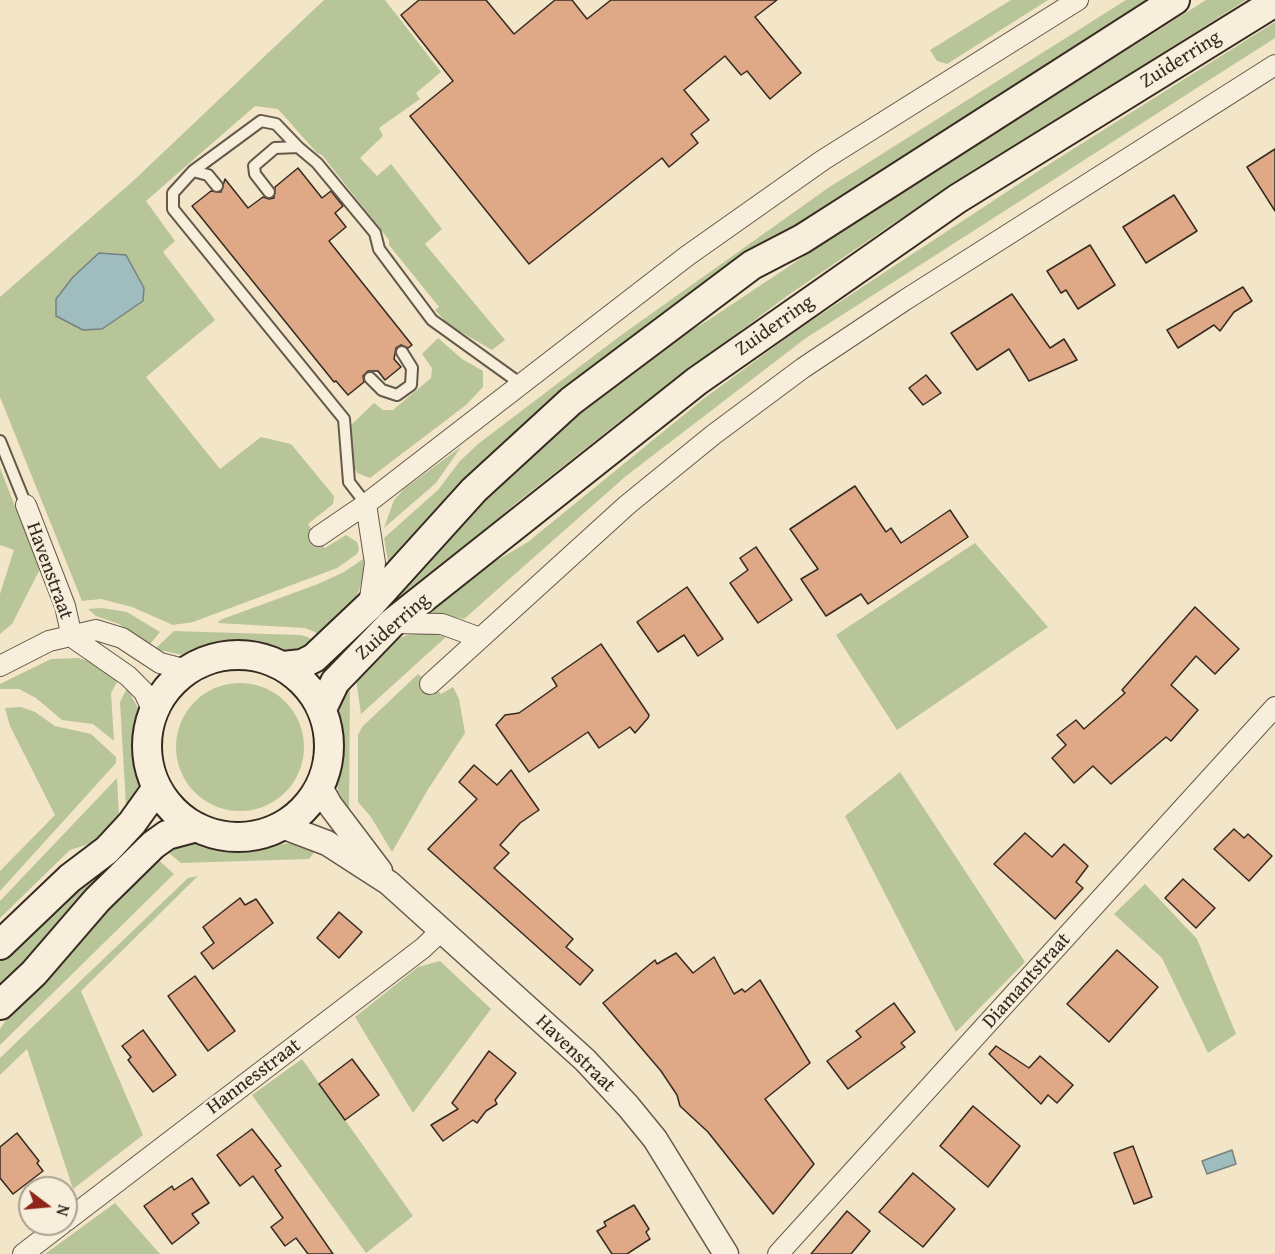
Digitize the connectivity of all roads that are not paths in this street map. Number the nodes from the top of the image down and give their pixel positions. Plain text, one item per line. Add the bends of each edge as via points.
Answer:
1 (1078, 0) edge
2 (1175, 0) edge
3 (1275, 2) edge
4 (1275, 65) edge
5 (298, 147) junction
6 (193, 171) junction
7 (217, 186) dead end
8 (269, 192) dead end
9 (402, 352) dead end
10 (370, 378) dead end
11 (521, 384) junction
12 (0, 441) edge
13 (366, 504) junction
14 (26, 505) joint
15 (319, 536) dead end
16 (369, 606) junction
17 (392, 623) junction
18 (72, 637) junction
19 (480, 638) junction
20 (0, 666) edge
21 (283, 666) junction
22 (187, 670) junction
23 (430, 684) dead end
24 (1275, 707) edge
25 (322, 708) junction
26 (153, 712) junction
27 (320, 787) junction
28 (157, 788) junction
29 (282, 826) junction
30 (196, 827) junction
31 (389, 883) junction
32 (441, 931) junction
33 (0, 945) edge
34 (0, 1005) edge
35 (78, 1212) edge
36 (46, 1236) edge
37 (23, 1254) edge
38 (726, 1254) edge
39 (778, 1254) edge

1 - 11 street via 823,160 687,256
2 - 16 main road, Zuiderring via 802,239 752,265 571,401 474,490
3 - 17 main road, Zuiderring via 957,199 786,317 697,381
4 - 19 street via 803,368 627,505
5 - 6 lane via 276,124 261,121
5 - 8 lane via 275,148 254,166 255,174
5 - 11 lane via 317,163 375,233 379,249 432,320
6 - 7 lane via 208,175
6 - 13 lane via 173,193 173,209 344,419 349,482
9 - 10 lane via 412,368 411,385 397,395 382,390
11 - 13 street
12 - 14 lane
13 - 15 street
13 - 16 street via 375,563
14 - 18 street, Havenstraat via 65,606
16 - 21 main road, Zuiderring via 314,658
17 - 19 street via 442,624
17 - 25 main road, Zuiderring via 334,682
18 - 20 street via 49,641
18 - 22 street via 96,630 122,638 160,663
18 - 26 street via 128,676 144,692
19 - 23 street
21 - 22 main road via 236,654 214,657
21 - 25 main road via 308,687
22 - 26 main road via 171,683
24 - 39 street, Diamantstraat
25 - 27 main road via 330,745
26 - 28 main road via 147,740 148,760
27 - 29 main road via 300,813
27 - 31 street, Havenstraat
28 - 30 main road via 179,816
28 - 33 main road via 107,850 70,878
29 - 30 main road via 241,837 217,835
29 - 31 street, Havenstraat via 327,843
30 - 34 main road via 167,835 153,845
31 - 32 street, Havenstraat
32 - 35 street, Hannesstraat
32 - 38 street, Havenstraat via 585,1060 628,1106 655,1139
36 - 37 street

